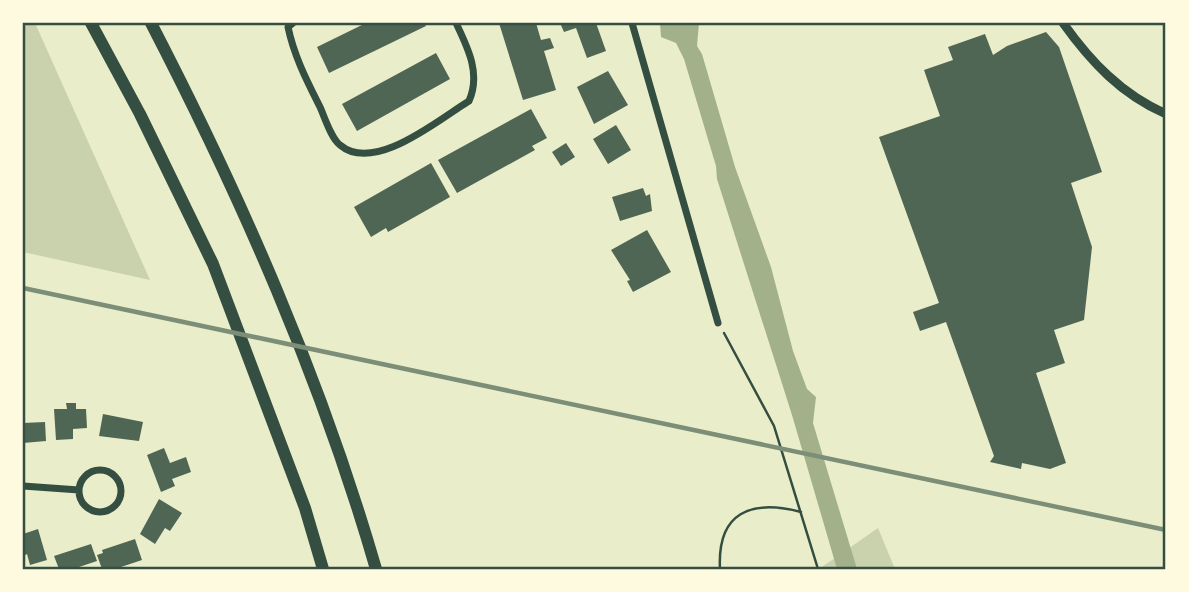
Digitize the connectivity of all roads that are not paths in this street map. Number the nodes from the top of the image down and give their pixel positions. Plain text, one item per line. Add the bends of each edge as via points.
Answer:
1 (91, 23) edge
2 (152, 23) edge
3 (456, 23) edge
4 (632, 23) edge
5 (1063, 23) edge
6 (291, 25) edge
7 (1166, 114) edge
8 (718, 323) road end
9 (23, 486) edge
10 (79, 490) junction
11 (323, 569) edge
12 (376, 569) edge

1 - 11 highway via 213,264 305,508
2 - 12 highway via 227,174 288,313 352,486
3 - 6 street via 474,68 475,86 464,104 378,154 358,154 338,145 301,69
4 - 8 street
5 - 7 street via 1103,73
9 - 10 street
10 - 10 street via 83,503 100,512 117,503 121,491 117,478 97,470 85,477

